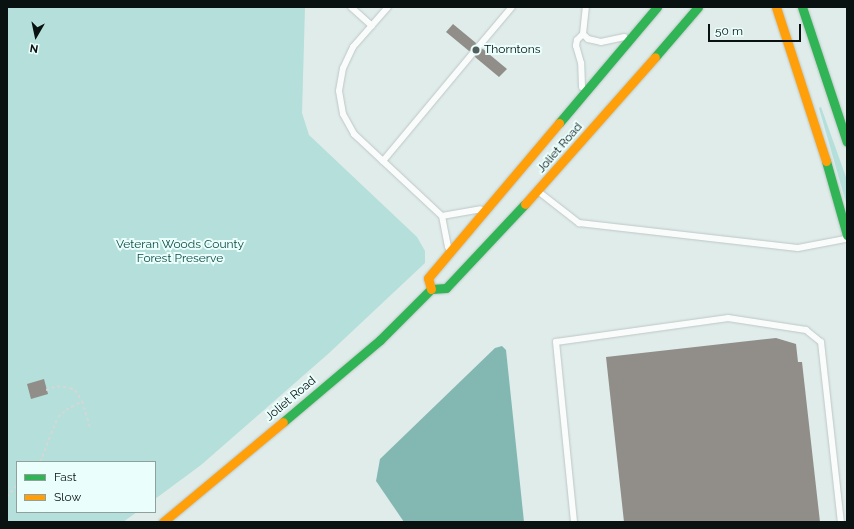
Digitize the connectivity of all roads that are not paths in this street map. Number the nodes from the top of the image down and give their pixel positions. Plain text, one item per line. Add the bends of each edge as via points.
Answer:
1 (351, 7) edge
2 (388, 7) edge
3 (512, 7) edge
4 (586, 7) edge
5 (657, 7) edge
6 (698, 7) edge
7 (776, 7) edge
8 (805, 8) edge
9 (372, 26) junction
10 (583, 34) junction
11 (634, 34) junction
12 (479, 46) dead end
13 (472, 54) dead end
14 (580, 98) junction
15 (847, 142) edge
16 (383, 161) junction
17 (538, 191) junction
18 (490, 207) junction
19 (442, 216) junction
20 (847, 235) edge
21 (847, 238) edge
22 (449, 254) junction
23 (431, 289) junction
24 (163, 522) edge
25 (574, 522) edge
26 (841, 522) edge

1 - 9 lane
2 - 9 lane
3 - 12 lane
4 - 10 lane
5 - 11 main road, Joliet Road
6 - 17 main road, Joliet Road
7 - 20 main road via 818,129
8 - 15 main road
9 - 16 lane via 353,47 343,68 340,91 343,114 354,134
10 - 11 lane via 588,39 601,42
10 - 14 lane via 577,40 576,46 581,63
11 - 14 main road, Joliet Road
13 - 16 lane
14 - 18 main road, Joliet Road
16 - 19 lane
17 - 21 lane via 579,223 798,248
17 - 23 main road, Joliet Road via 446,288
18 - 19 lane
18 - 22 main road, Joliet Road
19 - 22 lane
22 - 23 main road, Joliet Road via 428,278
23 - 24 main road, Joliet Road via 380,340
25 - 26 lane via 556,342 728,318 806,330 821,342

